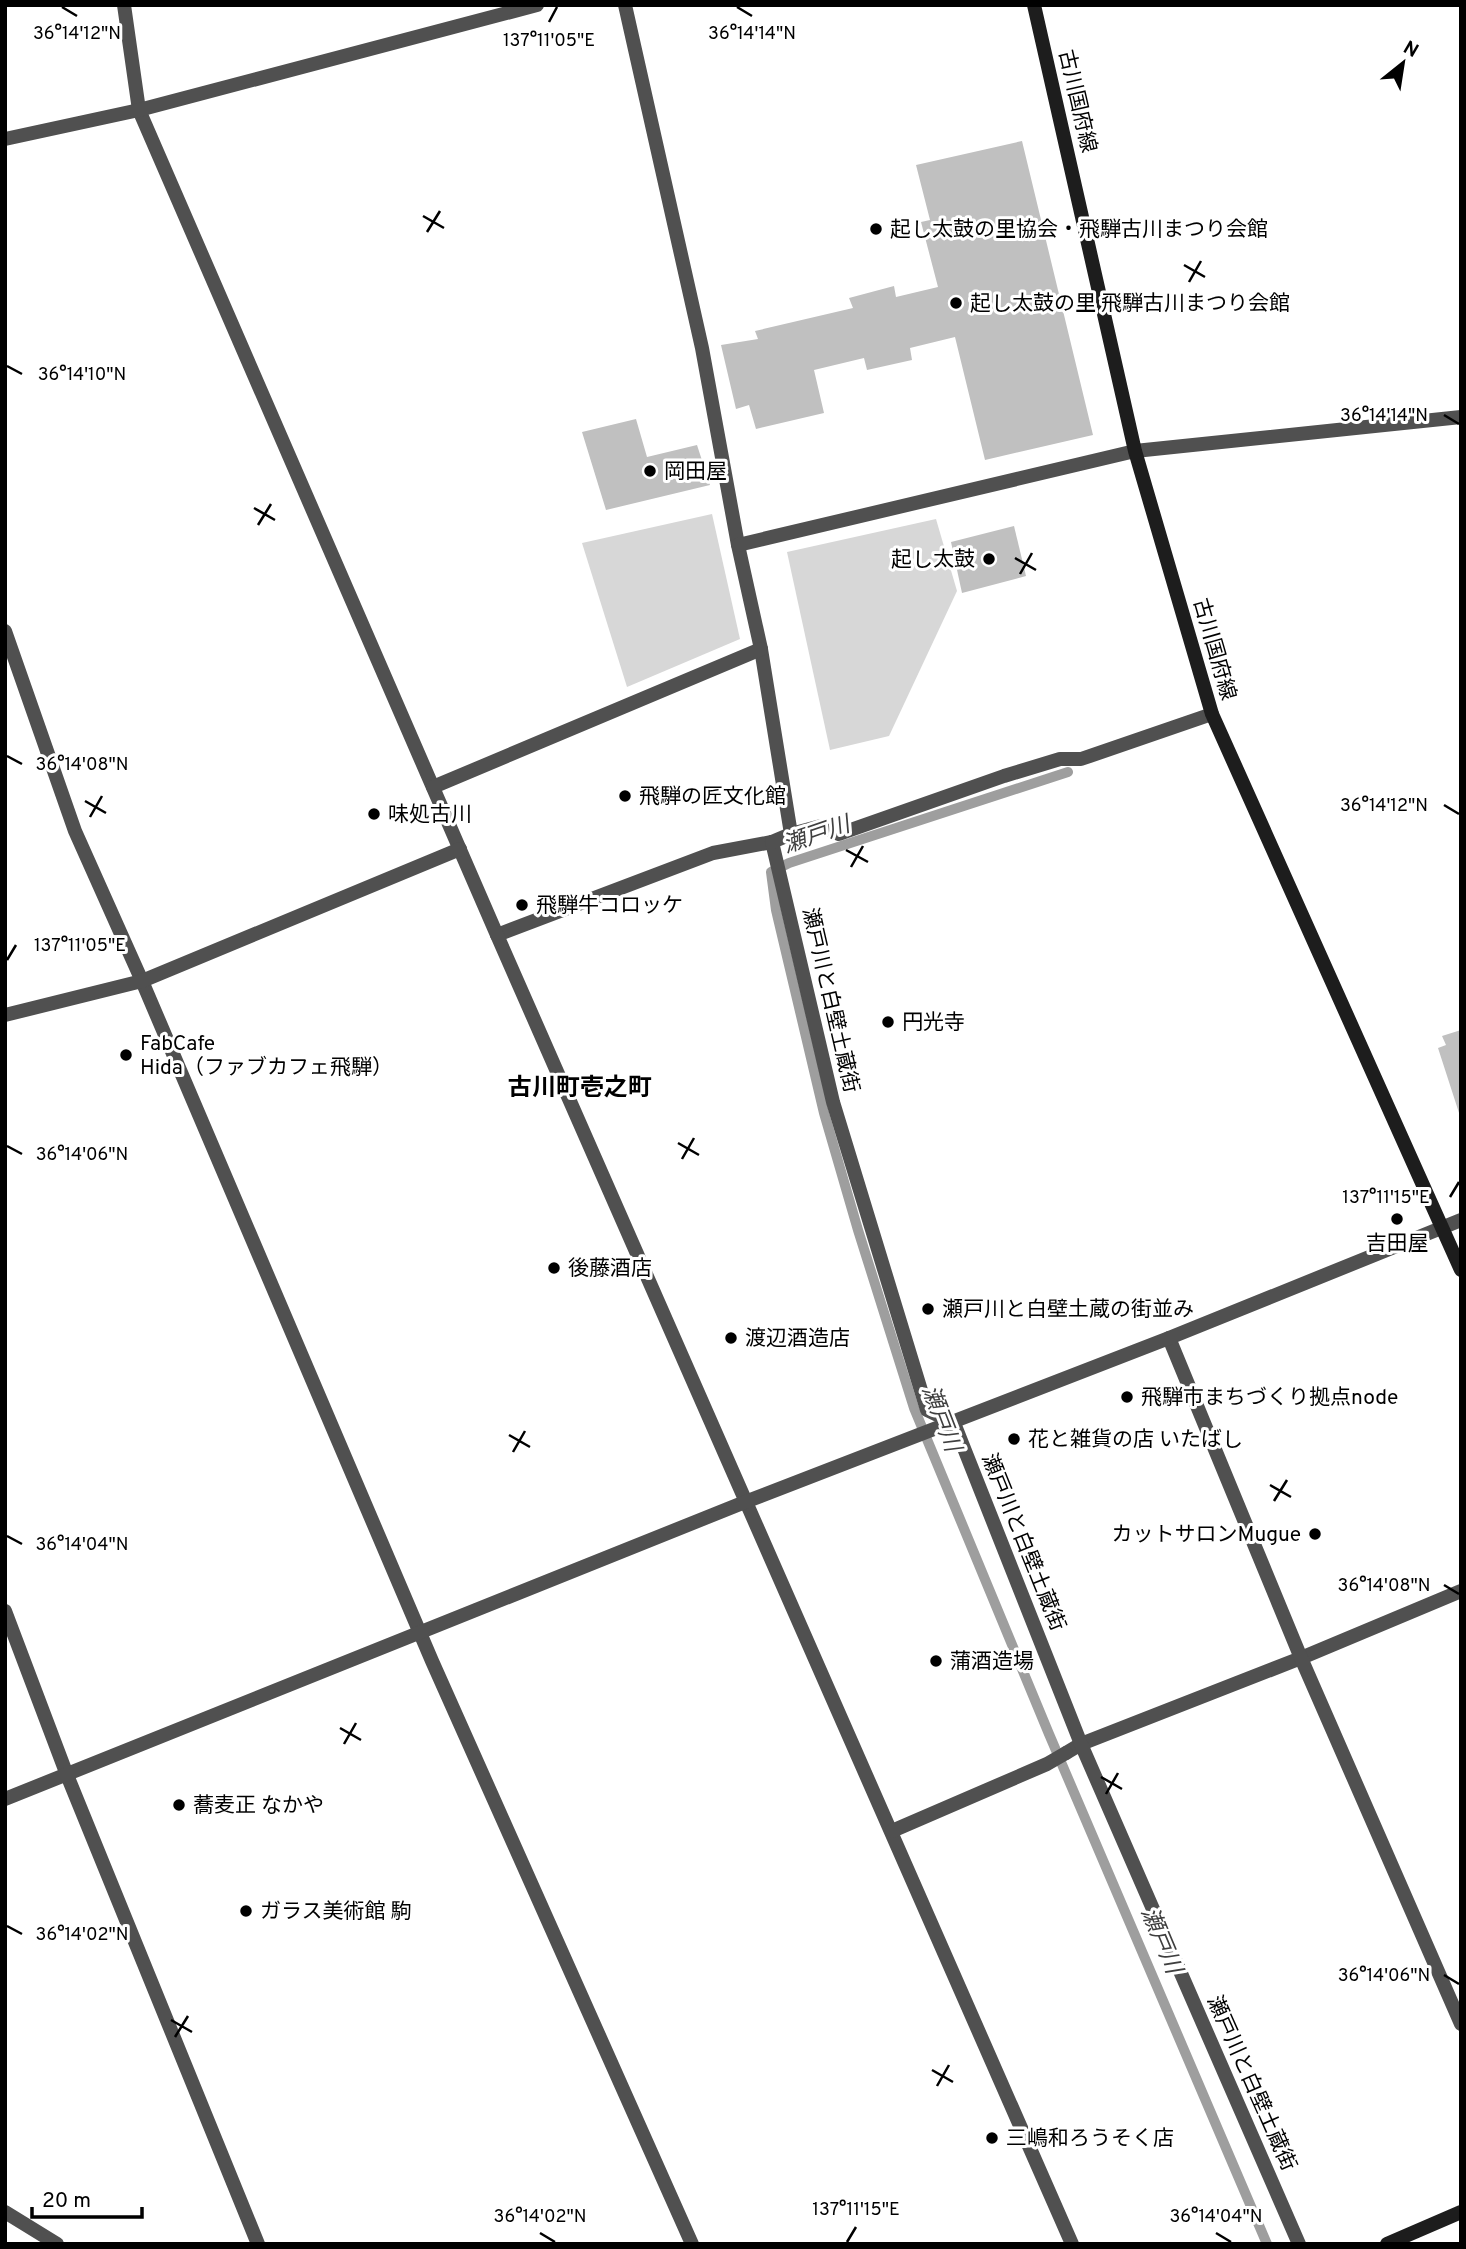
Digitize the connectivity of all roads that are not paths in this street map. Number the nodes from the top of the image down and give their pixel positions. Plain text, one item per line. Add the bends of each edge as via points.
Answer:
1 (124, 5) edge
2 (537, 5) edge
3 (625, 5) edge
4 (1034, 5) edge
5 (139, 110) junction
6 (5, 139) edge
7 (1461, 417) edge
8 (1135, 451) junction
9 (738, 545) junction
10 (5, 631) edge
11 (761, 649) junction
12 (1212, 714) junction
13 (433, 787) junction
14 (791, 834) junction
15 (774, 848) junction
16 (460, 849) junction
17 (497, 935) junction
18 (142, 981) junction
19 (5, 1015) edge
20 (1461, 1220) edge
21 (1442, 1226) junction
22 (1461, 1270) edge
23 (1169, 1338) junction
24 (954, 1423) junction
25 (746, 1502) junction
26 (1461, 1591) edge
27 (5, 1611) edge
28 (421, 1634) junction
29 (1301, 1658) junction
30 (1081, 1744) junction
31 (67, 1775) junction
32 (5, 1799) edge
33 (892, 1831) junction
34 (1461, 2024) edge
35 (5, 2212) edge
36 (1461, 2212) edge
37 (57, 2244) edge
38 (258, 2244) edge
39 (692, 2244) edge
40 (1072, 2244) edge
41 (1299, 2244) edge
42 (1387, 2244) edge

1 - 5 street
2 - 5 street
3 - 9 street via 702,348
4 - 8 main road, 古川国府線
5 - 6 street
5 - 13 street
7 - 8 street
8 - 9 street
8 - 12 main road, 古川国府線
9 - 11 street
10 - 18 street via 75,831
11 - 13 street
11 - 14 street
12 - 14 street via 1081,759 1060,759 1004,776 839,834 821,825
12 - 21 main road, 古川国府線
13 - 16 street
14 - 15 street
15 - 17 street via 713,853
15 - 24 street, 瀬戸川と白壁土蔵街 via 834,1102 927,1410
16 - 17 street
16 - 18 street
17 - 25 street
18 - 19 street
18 - 28 street
20 - 21 street
21 - 22 main road, 古川国府線
21 - 23 street
23 - 24 street
23 - 29 street
24 - 25 street
24 - 30 street, 瀬戸川と白壁土蔵街
25 - 28 street
25 - 33 street
26 - 29 street
27 - 31 street
28 - 31 street
28 - 39 street
29 - 30 street
29 - 34 street
30 - 33 street via 1047,1764
30 - 41 street, 瀬戸川と白壁土蔵街
31 - 32 street
31 - 38 street
33 - 40 street
35 - 37 street
36 - 42 main road

